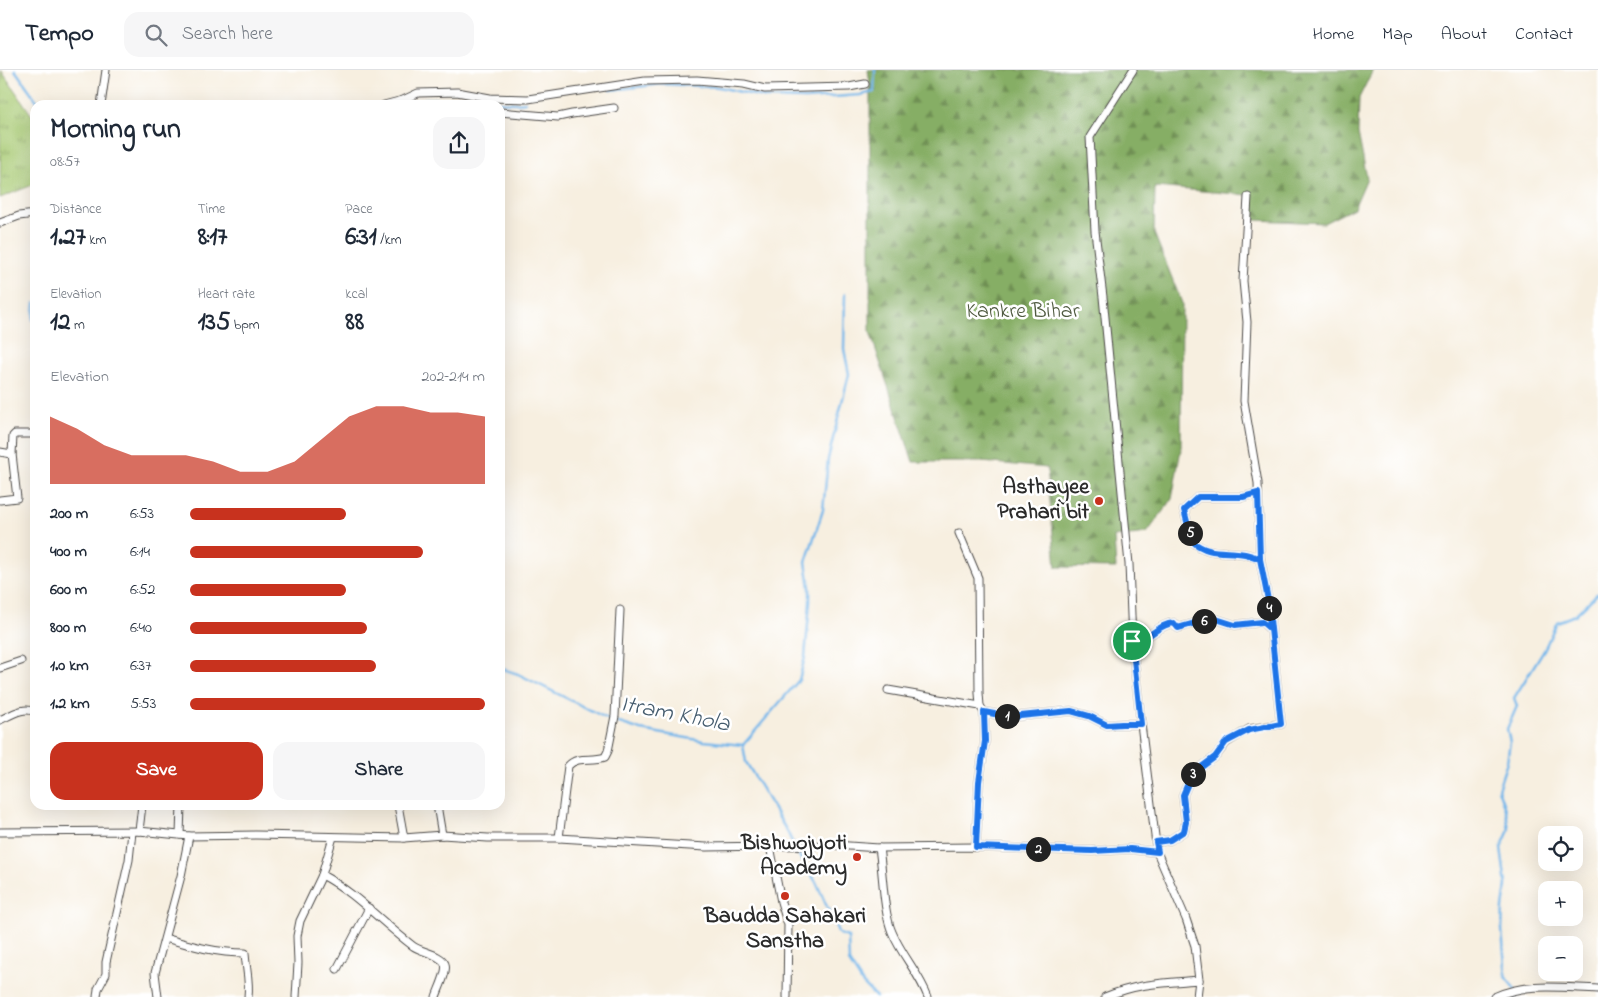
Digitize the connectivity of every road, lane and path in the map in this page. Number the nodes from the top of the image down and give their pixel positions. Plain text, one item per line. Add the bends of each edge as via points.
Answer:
1 (106, 70) edge
2 (1133, 70) edge
3 (865, 84) dead end
4 (102, 100) edge
5 (403, 100) edge
6 (614, 108) dead end
7 (505, 112) edge
8 (1248, 197) dead end
9 (30, 215) edge
10 (0, 223) edge
11 (30, 434) edge
12 (0, 452) edge
13 (12, 454) junction
14 (1258, 493) junction
15 (0, 500) edge
16 (959, 533) dead end
17 (1260, 559) junction
18 (620, 610) dead end
19 (1270, 629) junction
20 (1132, 641) junction
21 (22, 661) dead end
22 (0, 668) edge
23 (888, 690) dead end
24 (982, 709) junction
25 (30, 710) edge
26 (0, 720) edge
27 (1141, 724) junction
28 (141, 810) edge
29 (181, 810) edge
30 (399, 810) edge
31 (438, 810) edge
32 (136, 831) junction
33 (0, 832) edge
34 (180, 835) junction
35 (442, 835) junction
36 (188, 836) junction
37 (333, 837) junction
38 (404, 838) junction
39 (559, 838) junction
40 (1156, 842) junction
41 (770, 846) junction
42 (976, 847) junction
43 (880, 848) junction
44 (1158, 852) junction
45 (322, 875) junction
46 (369, 908) junction
47 (165, 938) junction
48 (337, 969) dead end
49 (1199, 980) junction
50 (1598, 990) edge
51 (97, 997) edge
52 (158, 997) edge
53 (248, 997) edge
54 (296, 997) edge
55 (436, 997) edge
56 (787, 997) edge
57 (928, 997) edge
58 (1104, 997) edge
59 (1197, 997) edge
60 (1494, 997) edge

1 - 4 street
2 - 20 street via 1090,137 1094,231 1129,564
3 - 5 street via 765,88 697,80 645,81 528,99 490,98 456,92 418,93
6 - 7 street via 558,117
8 - 14 street via 1242,282 1247,322 1244,401
9 - 10 street
11 - 13 street via 13,436
12 - 13 street
13 - 15 street via 16,498
14 - 17 street
14 - 17 street via 1243,497 1198,497 1184,510 1195,544 1220,553 1244,554
16 - 24 street via 978,578
17 - 19 street
18 - 39 street via 615,716 608,751 605,757 576,759 568,766
19 - 20 street via 1262,622 1235,625 1213,618 1178,628 1174,623 1160,626 1144,638
19 - 40 street via 1281,724 1249,730 1226,742 1215,757 1192,774 1183,795 1184,831 1170,840
20 - 27 street
21 - 22 street
23 - 24 street
24 - 27 street via 1010,717 1071,711 1107,725
24 - 42 street via 985,741 979,782
25 - 26 street
27 - 40 street
28 - 32 street
29 - 34 street
30 - 38 street
31 - 35 street
32 - 33 street
32 - 34 street
32 - 51 street via 106,974
34 - 36 street
35 - 38 street
35 - 39 street
36 - 37 street
36 - 47 street via 182,876
37 - 38 street
37 - 45 street
39 - 41 street via 706,847
40 - 44 street
41 - 43 street
41 - 56 street via 788,926
42 - 43 street
42 - 44 street
43 - 57 street via 891,930 922,980
44 - 49 street via 1195,946
45 - 46 street
45 - 54 street via 300,921
46 - 48 street
46 - 55 street via 419,950 444,962 446,968
47 - 52 street via 154,972
47 - 53 street via 215,952 245,953 250,984
49 - 58 street via 1150,984
49 - 59 street
50 - 60 street via 1543,988

